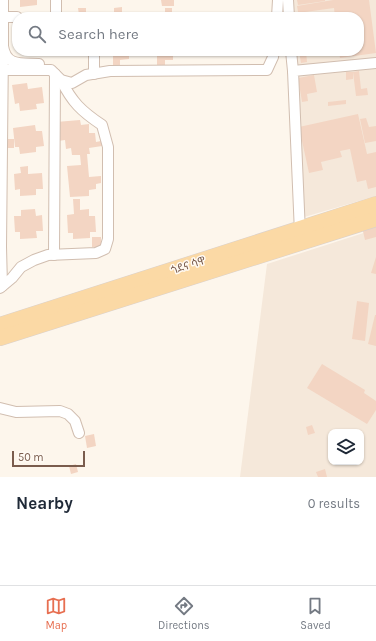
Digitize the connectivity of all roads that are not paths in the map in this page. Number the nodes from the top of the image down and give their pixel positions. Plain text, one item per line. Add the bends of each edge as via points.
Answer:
1 (3, 0) edge
2 (56, 0) edge
3 (278, 0) edge
4 (288, 0) edge
5 (56, 12) edge
6 (277, 12) edge
7 (289, 12) edge
8 (1, 17) edge
9 (12, 17) edge
10 (3, 46) junction
11 (94, 56) edge
12 (273, 56) edge
13 (292, 56) edge
14 (376, 63) edge
15 (1, 70) edge
16 (293, 71) junction
17 (94, 74) junction
18 (56, 75) junction
19 (376, 204) edge
20 (376, 218) edge
21 (300, 236) junction
22 (54, 255) junction
23 (1, 287) edge
24 (0, 325) edge
25 (0, 338) edge
26 (0, 408) edge
27 (79, 432) dead end

1 - 8 street
2 - 5 street
3 - 6 street
4 - 7 street
8 - 9 street
8 - 10 street
10 - 15 street
10 - 18 street via 6,58 11,62 47,66
11 - 17 street
12 - 17 street via 267,70 110,71
13 - 16 street
14 - 16 street
15 - 18 street
15 - 23 street
16 - 21 street
17 - 18 street via 86,75 72,83
18 - 22 street
18 - 22 street via 85,114 102,125 108,147 108,239 105,249 96,252
19 - 21 main road, ጎደና ሳዋ
20 - 21 main road, ጎደና ሳዋ
21 - 24 main road, ጎደና ሳዋ
21 - 25 main road, ጎደና ሳዋ
22 - 23 street via 21,266
26 - 27 street via 16,412 60,411 75,421

